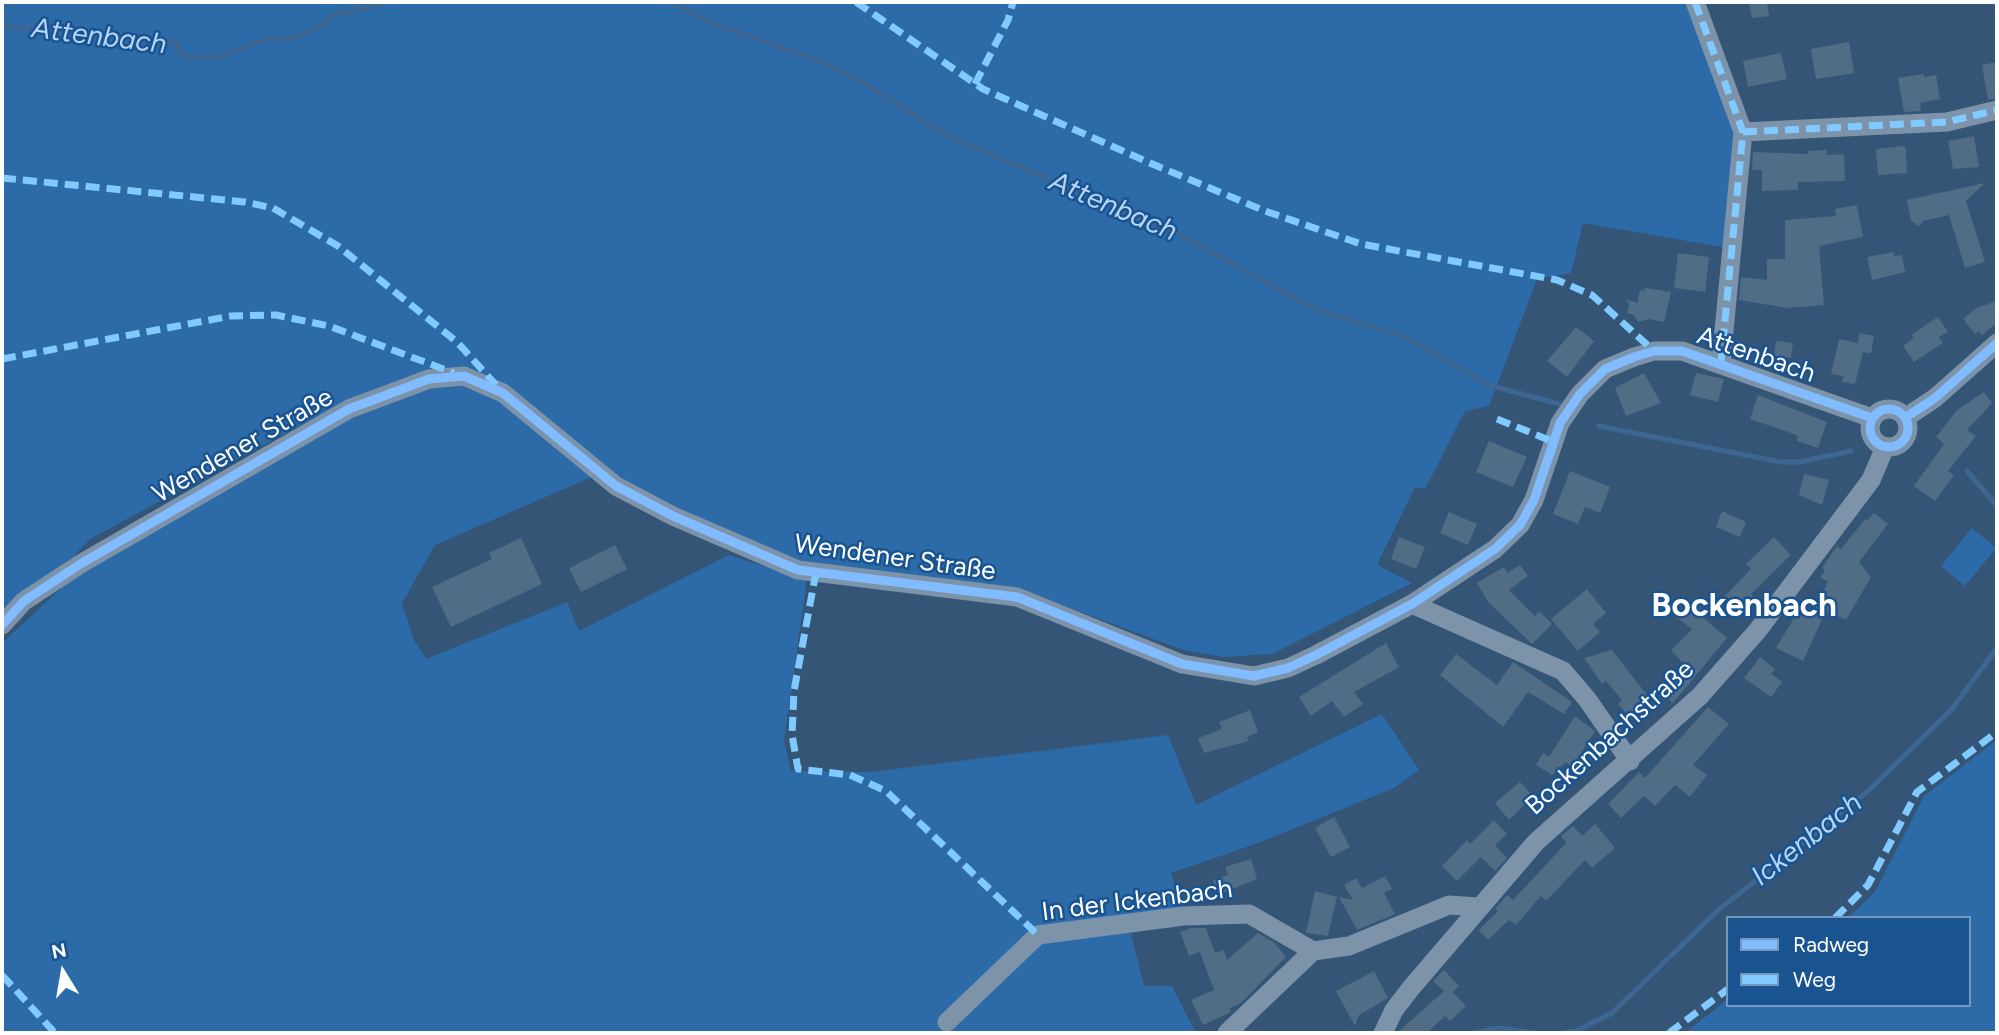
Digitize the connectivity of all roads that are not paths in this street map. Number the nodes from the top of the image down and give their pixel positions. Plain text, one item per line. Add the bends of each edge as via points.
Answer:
1 (1695, 2) edge
2 (1997, 110) edge
3 (1743, 132) junction
4 (1997, 343) edge
5 (1721, 362) junction
6 (1872, 418) junction
7 (1905, 418) junction
8 (1885, 447) junction
9 (1412, 604) junction
10 (2, 625) edge
11 (1630, 761) junction
12 (1478, 907) junction
13 (1313, 951) junction
14 (947, 1022) dead end
15 (1227, 1033) edge
16 (1383, 1033) edge

1 - 3 street, Attenbach
2 - 3 street via 1947,122
3 - 5 street, Attenbach
4 - 7 street
5 - 6 street, Attenbach
5 - 9 street, Attenbach via 1682,351 1654,351 1605,369 1560,423 1534,500 1520,525 1495,549
6 - 7 street via 1888,409
6 - 8 street via 1871,436
7 - 8 street via 1906,437
8 - 11 street, Bockenbachstraße via 1871,480 1758,630 1700,696
9 - 10 street, Wendener Straße via 1288,668 1254,676 1182,664 1017,597 798,570 616,486 503,393 464,376 429,379 349,409 82,563 24,601
9 - 11 street via 1563,671
11 - 12 street, Bockenbachstraße via 1536,842
12 - 13 street via 1449,905 1349,946
12 - 16 street, Bockenbachstraße via 1394,1010
13 - 14 street, In der Ickenbach via 1249,914 1184,916 1038,935
13 - 15 street

